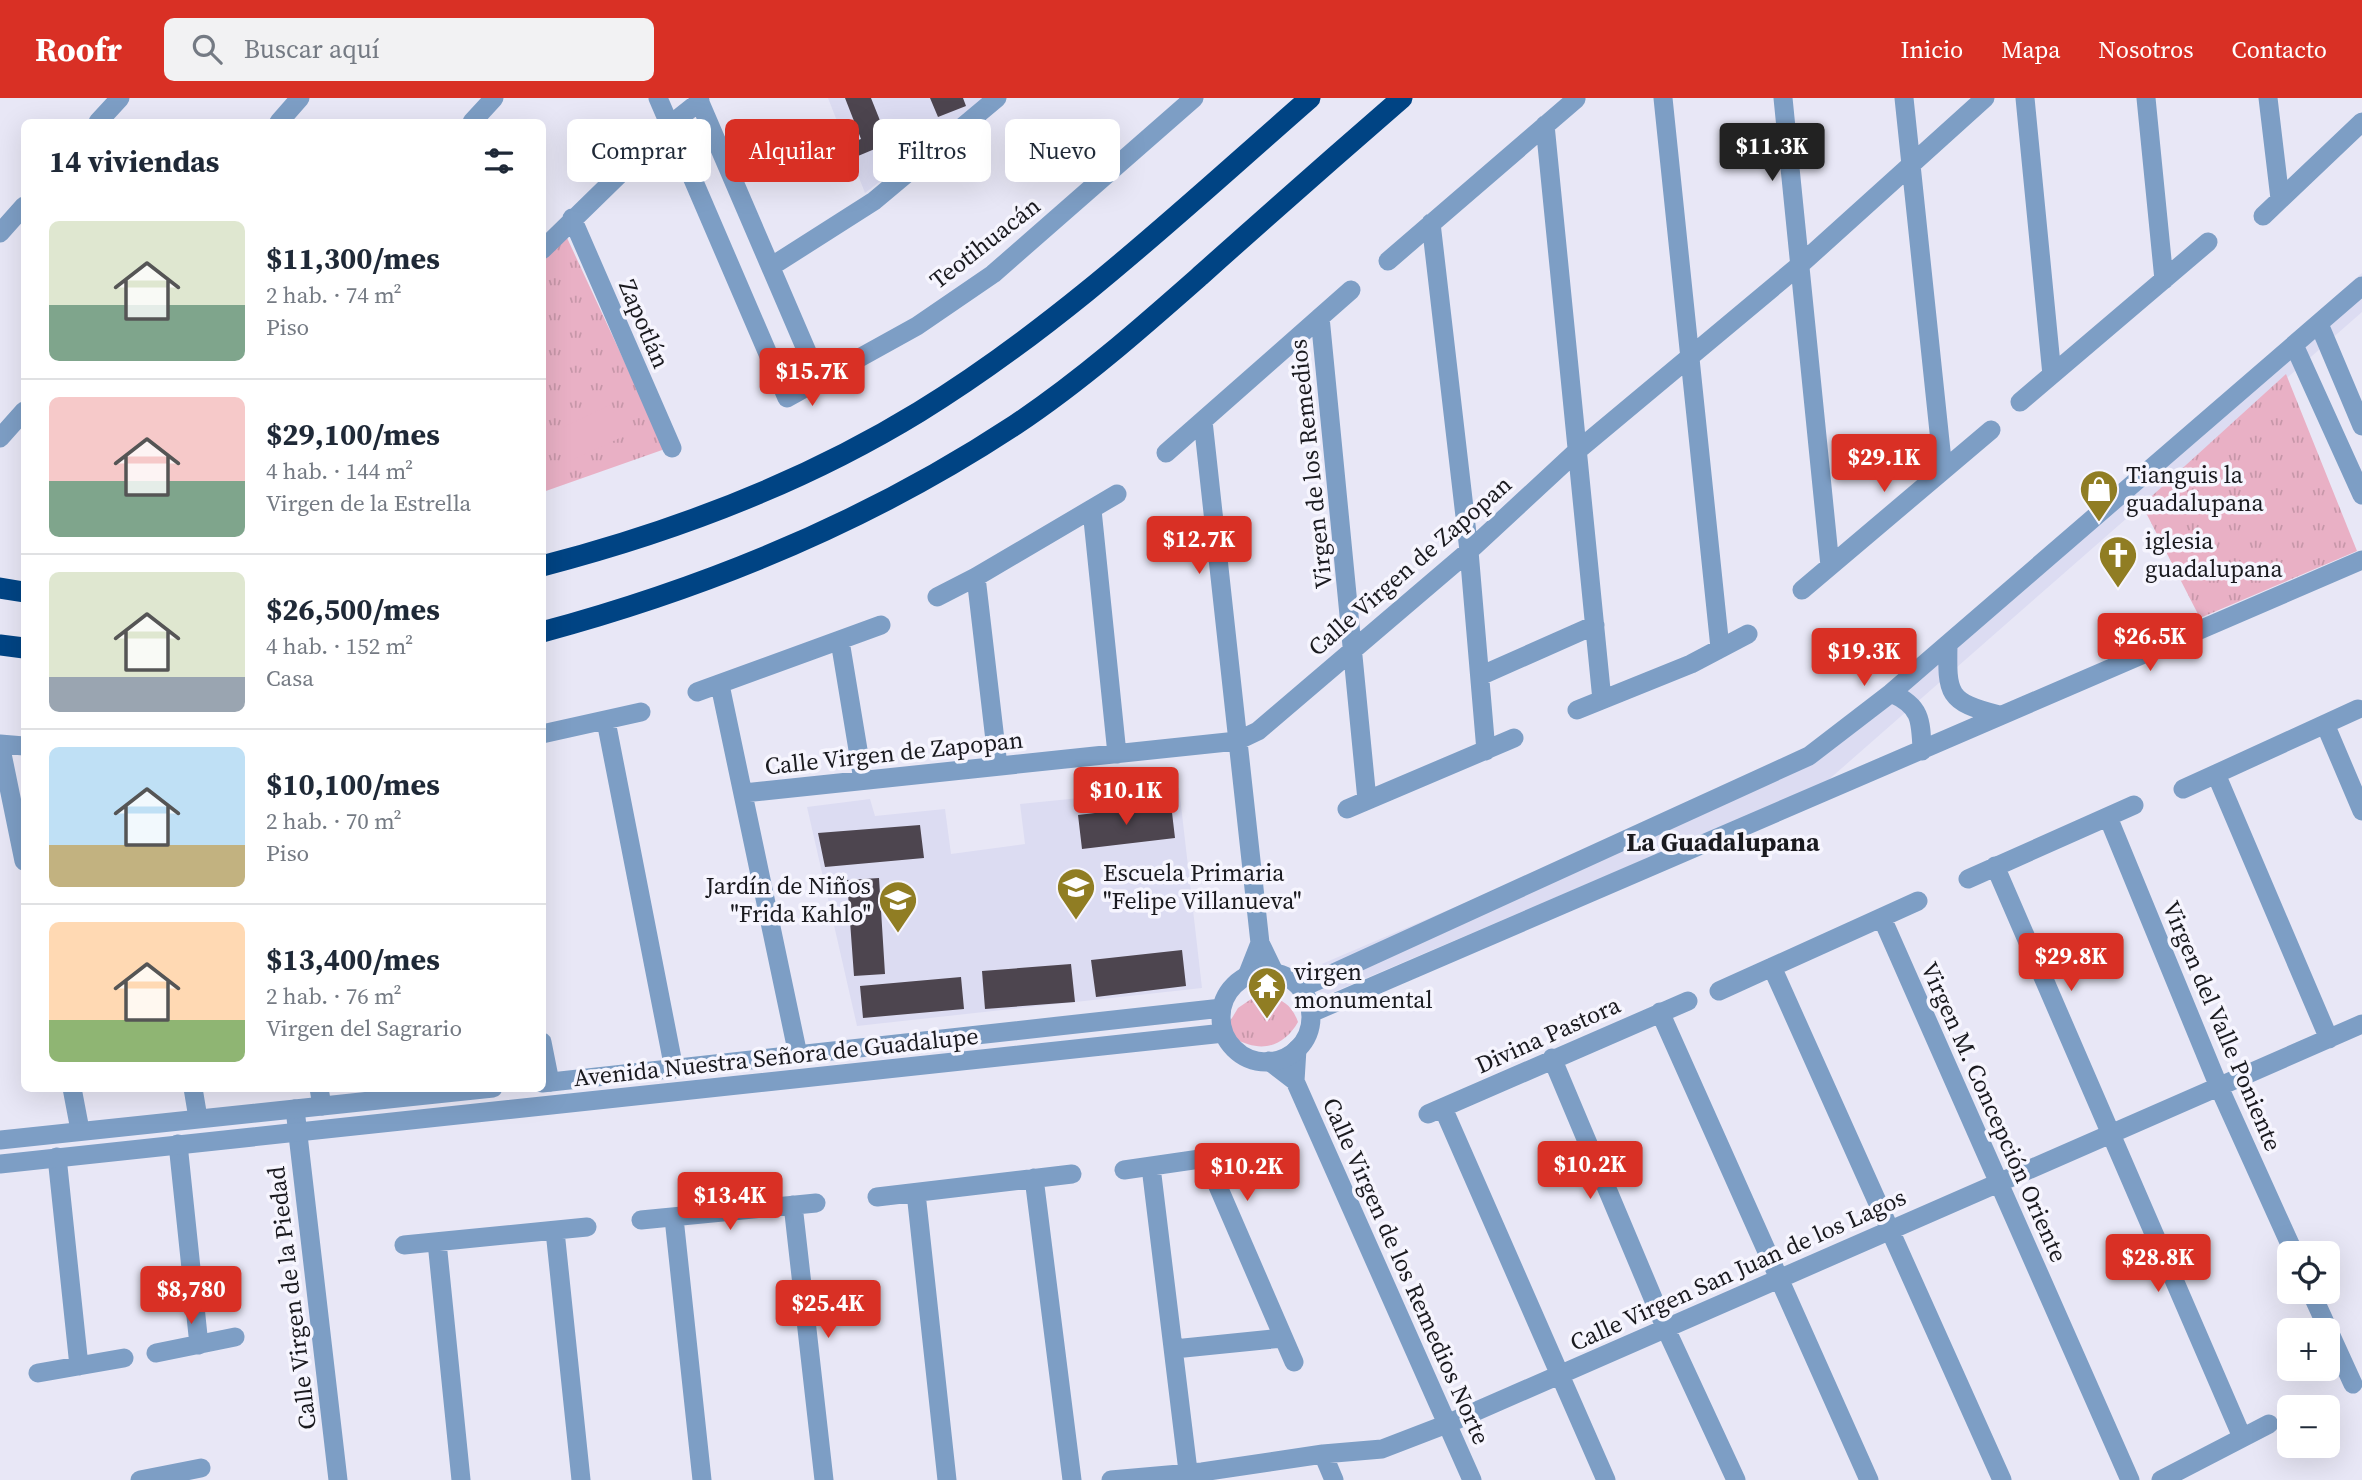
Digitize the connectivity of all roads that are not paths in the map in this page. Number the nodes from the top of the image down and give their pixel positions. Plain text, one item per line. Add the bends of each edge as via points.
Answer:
1 (120, 98) edge
2 (300, 98) edge
3 (494, 98) edge
4 (658, 98) edge
5 (997, 98) edge
6 (1194, 98) edge
7 (1310, 98) edge
8 (1402, 98) edge
9 (1663, 98) edge
10 (1783, 98) edge
11 (1904, 98) edge
12 (1985, 98) edge
13 (2025, 98) edge
14 (2146, 98) edge
15 (2268, 98) edge
16 (1576, 99) edge
17 (699, 100) edge
18 (101, 119) edge
19 (282, 119) edge
20 (475, 119) edge
21 (667, 119) edge
22 (677, 119) edge
23 (2362, 122) edge
24 (1545, 125) junction
25 (1911, 163) junction
26 (610, 182) edge
27 (694, 182) edge
28 (2280, 199) junction
29 (21, 209) edge
30 (2263, 215) dead end
31 (572, 218) junction
32 (1431, 223) junction
33 (0, 233) edge
34 (2208, 242) dead end
35 (546, 246) edge
36 (1388, 261) dead end
37 (1801, 264) junction
38 (772, 266) junction
39 (2164, 280) junction
40 (2362, 286) edge
41 (1351, 290) dead end
42 (1320, 317) junction
43 (2319, 324) junction
44 (2294, 345) junction
45 (1689, 357) junction
46 (2052, 375) junction
47 (820, 382) junction
48 (2020, 402) dead end
49 (21, 414) edge
50 (1203, 421) junction
51 (2362, 426) edge
52 (1992, 430) dead end
53 (0, 438) edge
54 (671, 448) dead end
55 (1577, 451) junction
56 (1166, 453) dead end
57 (1943, 470) junction
58 (1117, 494) dead end
59 (2362, 495) edge
60 (1092, 510) junction
61 (1469, 551) junction
62 (2362, 560) edge
63 (546, 564) edge
64 (1829, 566) junction
65 (976, 578) junction
66 (0, 588) edge
67 (1802, 590) dead end
68 (21, 592) edge
69 (937, 597) dead end
70 (881, 625) dead end
71 (1595, 625) junction
72 (546, 631) edge
73 (1748, 634) dead end
74 (840, 641) junction
75 (1948, 644) junction
76 (0, 645) edge
77 (1355, 647) junction
78 (21, 648) edge
79 (1720, 648) junction
80 (1480, 676) junction
81 (720, 685) junction
82 (697, 692) dead end
83 (1891, 693) junction
84 (1602, 700) junction
85 (2358, 709) dead end
86 (1577, 710) dead end
87 (641, 712) dead end
88 (1998, 715) junction
89 (606, 721) junction
90 (2325, 724) junction
91 (546, 733) edge
92 (1514, 738) dead end
93 (1237, 741) junction
94 (0, 744) edge
95 (21, 746) edge
96 (1486, 751) junction
97 (1922, 751) junction
98 (1116, 754) junction
99 (998, 766) junction
100 (2217, 774) junction
101 (863, 780) junction
102 (2183, 789) dead end
103 (744, 793) junction
104 (1367, 800) junction
105 (2134, 805) dead end
106 (1347, 809) dead end
107 (2362, 811) edge
108 (2108, 817) junction
109 (21, 846) edge
110 (1995, 866) junction
111 (1968, 879) dead end
112 (1918, 901) dead end
113 (1881, 918) junction
114 (1260, 943) junction
115 (1772, 967) junction
116 (1274, 972) junction
117 (1247, 976) junction
118 (1301, 988) junction
119 (1719, 991) dead end
120 (1688, 1001) dead end
121 (1222, 1008) junction
122 (1311, 1013) junction
123 (1660, 1013) junction
124 (2362, 1024) edge
125 (1224, 1033) junction
126 (2329, 1039) junction
127 (1297, 1049) junction
128 (798, 1055) junction
129 (1552, 1058) junction
130 (1269, 1061) junction
131 (674, 1069) junction
132 (1295, 1081) junction
133 (546, 1083) edge
134 (2219, 1087) junction
135 (73, 1092) edge
136 (194, 1092) edge
137 (432, 1092) edge
138 (321, 1097) edge
139 (295, 1109) junction
140 (198, 1118) junction
141 (80, 1130) junction
142 (297, 1133) junction
143 (2111, 1135) junction
144 (0, 1140) edge
145 (178, 1144) junction
146 (58, 1157) junction
147 (0, 1164) edge
148 (1151, 1167) junction
149 (1124, 1170) dead end
150 (1072, 1174) dead end
151 (1034, 1178) junction
152 (1999, 1183) junction
153 (916, 1193) junction
154 (877, 1197) dead end
155 (816, 1203) dead end
156 (793, 1205) junction
157 (674, 1218) junction
158 (641, 1220) dead end
159 (587, 1227) dead end
160 (1890, 1230) junction
161 (555, 1231) junction
162 (2289, 1241) edge
163 (438, 1242) junction
164 (404, 1245) dead end
165 (1778, 1280) junction
166 (2316, 1304) edge
167 (1666, 1329) junction
168 (234, 1337) dead end
169 (1283, 1338) junction
170 (199, 1345) junction
171 (1174, 1349) junction
172 (156, 1353) dead end
173 (124, 1358) dead end
174 (1294, 1362) dead end
175 (79, 1366) junction
176 (38, 1373) dead end
177 (1558, 1376) junction
178 (2353, 1384) dead end
179 (1447, 1424) junction
180 (2269, 1424) dead end
181 (2242, 1437) junction
182 (1323, 1454) junction
183 (201, 1468) dead end
184 (1199, 1474) edge
185 (140, 1480) edge
186 (338, 1480) edge
187 (461, 1480) edge
188 (581, 1480) edge
189 (702, 1480) edge
190 (824, 1480) edge
191 (947, 1480) edge
192 (1072, 1480) edge
193 (1111, 1480) edge
194 (1334, 1480) edge
195 (1472, 1480) edge
196 (1606, 1480) edge
197 (1736, 1480) edge
198 (1869, 1480) edge
199 (2001, 1480) edge
200 (2130, 1480) edge
201 (2161, 1480) edge

1 - 18 street
2 - 19 street
3 - 20 street
4 - 21 street
5 - 38 street via 874,201
6 - 47 street, Teotihuacán via 993,274 917,326
7 - 63 highway via 1081,297 918,413 836,458 742,500 668,528
8 - 72 highway via 1126,340 1016,424 902,494 766,557 616,612
9 - 45 street
10 - 37 street
11 - 25 street
12 - 25 street, Calle Virgen de Zapopan
13 - 46 street
14 - 39 street
15 - 28 street
16 - 24 street
17 - 22 street
17 - 38 street
23 - 28 street
24 - 32 street
24 - 55 street
25 - 37 street, Calle Virgen de Zapopan
25 - 57 street
26 - 31 street
27 - 47 street, Teotihuacán via 787,398
28 - 30 street
29 - 33 street
31 - 35 street
31 - 54 street, Zapotlán
32 - 36 street
32 - 61 street
34 - 39 street
37 - 45 street, Calle Virgen de Zapopan
37 - 64 street
38 - 47 street
39 - 46 street
40 - 43 street
41 - 42 street, Virgen de los Remedios
42 - 50 street, Virgen de los Remedios
42 - 77 street, Virgen de los Remedios
43 - 44 street
43 - 51 street
44 - 59 street
44 - 75 street
45 - 55 street, Calle Virgen de Zapopan
45 - 79 street
46 - 48 street
49 - 53 street
50 - 56 street, Virgen de los Remedios
50 - 93 street
52 - 57 street
55 - 61 street, Calle Virgen de Zapopan
55 - 71 street
57 - 64 street
58 - 60 street
60 - 65 street
60 - 98 street
61 - 77 street, Calle Virgen de Zapopan
61 - 80 street
62 - 88 street
64 - 67 street
65 - 69 street
65 - 99 street
66 - 68 highway
70 - 74 street
71 - 80 street
71 - 84 street
73 - 79 street
74 - 81 street
74 - 101 street
75 - 83 street
75 - 88 street via 1947,683 1957,698 1969,708
76 - 78 highway
77 - 93 street, Calle Virgen de Zapopan via 1258,731
77 - 104 street, Virgen de los Remedios
79 - 84 street
80 - 96 street
81 - 82 street
81 - 103 street
83 - 97 street via 1909,701 1921,721
83 - 118 street via 1809,756
84 - 86 street
85 - 90 street
87 - 89 street
88 - 97 street
89 - 91 street
89 - 131 street
90 - 100 street
90 - 107 street
92 - 96 street
93 - 98 street, Calle Virgen de Zapopan
93 - 114 street
94 - 95 street
94 - 109 street
96 - 104 street
97 - 122 street
98 - 99 street, Calle Virgen de Zapopan
99 - 101 street, Calle Virgen de Zapopan
100 - 102 street
100 - 126 street
101 - 103 street, Calle Virgen de Zapopan
103 - 128 street
104 - 106 street
105 - 108 street
108 - 110 street
108 - 134 street, Virgen del Valle Poniente
110 - 111 street
110 - 143 street
112 - 113 street
113 - 115 street
113 - 152 street, Virgen M. Concepción Oriente
114 - 116 street
114 - 117 street
115 - 119 street
115 - 160 street
116 - 117 street
116 - 118 street
117 - 121 street via 1226,995
118 - 122 street
120 - 123 street, Divina Pastora
121 - 125 street
121 - 128 street, Avenida Nuestra Señora de Guadalupe
122 - 127 street via 1306,1038
123 - 129 street, Divina Pastora
123 - 165 street
124 - 126 street, Calle Virgen San Juan de los Lagos
125 - 130 street via 1242,1055
125 - 142 street, Avenida Nuestra Señora de Guadalupe
126 - 134 street, Calle Virgen San Juan de los Lagos
127 - 130 street
127 - 132 street, Calle Virgen de los Remedios Norte
128 - 131 street, Avenida Nuestra Señora de Guadalupe
129 - 167 street
129 - 177 street, Divina Pastora via 1435,1111
130 - 132 street, Calle Virgen de los Remedios Norte
131 - 133 street, Avenida Nuestra Señora de Guadalupe
132 - 179 street, Calle Virgen de los Remedios Norte
134 - 143 street, Calle Virgen San Juan de los Lagos
134 - 162 street, Virgen del Valle Poniente
135 - 141 street
136 - 140 street
137 - 138 street
138 - 139 street
139 - 140 street
139 - 142 street, Calle Virgen de la Piedad
140 - 141 street
141 - 144 street
142 - 145 street, Avenida Nuestra Señora de Guadalupe
142 - 186 street, Calle Virgen de la Piedad
143 - 152 street, Calle Virgen San Juan de los Lagos
143 - 181 street
145 - 146 street, Avenida Nuestra Señora de Guadalupe
145 - 170 street
146 - 147 street, Avenida Nuestra Señora de Guadalupe
146 - 175 street
148 - 149 street
148 - 169 street via 1207,1161
148 - 171 street
150 - 151 street
151 - 153 street
151 - 192 street
152 - 160 street, Calle Virgen San Juan de los Lagos
152 - 200 street, Virgen M. Concepción Oriente
153 - 154 street
153 - 191 street
155 - 156 street
156 - 157 street
156 - 190 street
157 - 158 street
157 - 189 street
159 - 161 street
160 - 165 street, Calle Virgen San Juan de los Lagos
160 - 199 street
161 - 163 street
161 - 188 street
163 - 164 street
163 - 187 street
165 - 167 street, Calle Virgen San Juan de los Lagos
165 - 198 street
166 - 178 street
167 - 177 street, Calle Virgen San Juan de los Lagos
167 - 197 street
168 - 170 street
169 - 171 street
169 - 174 street
170 - 172 street
171 - 184 street
173 - 175 street
175 - 176 street
177 - 179 street, Calle Virgen San Juan de los Lagos
177 - 196 street
179 - 182 street, Calle Virgen San Juan de los Lagos via 1382,1449
179 - 195 street, Calle Virgen de los Remedios Norte
180 - 181 street
181 - 201 street
182 - 184 street, Calle Virgen San Juan de los Lagos
182 - 194 street
183 - 185 street
184 - 193 street, Calle Virgen San Juan de los Lagos

